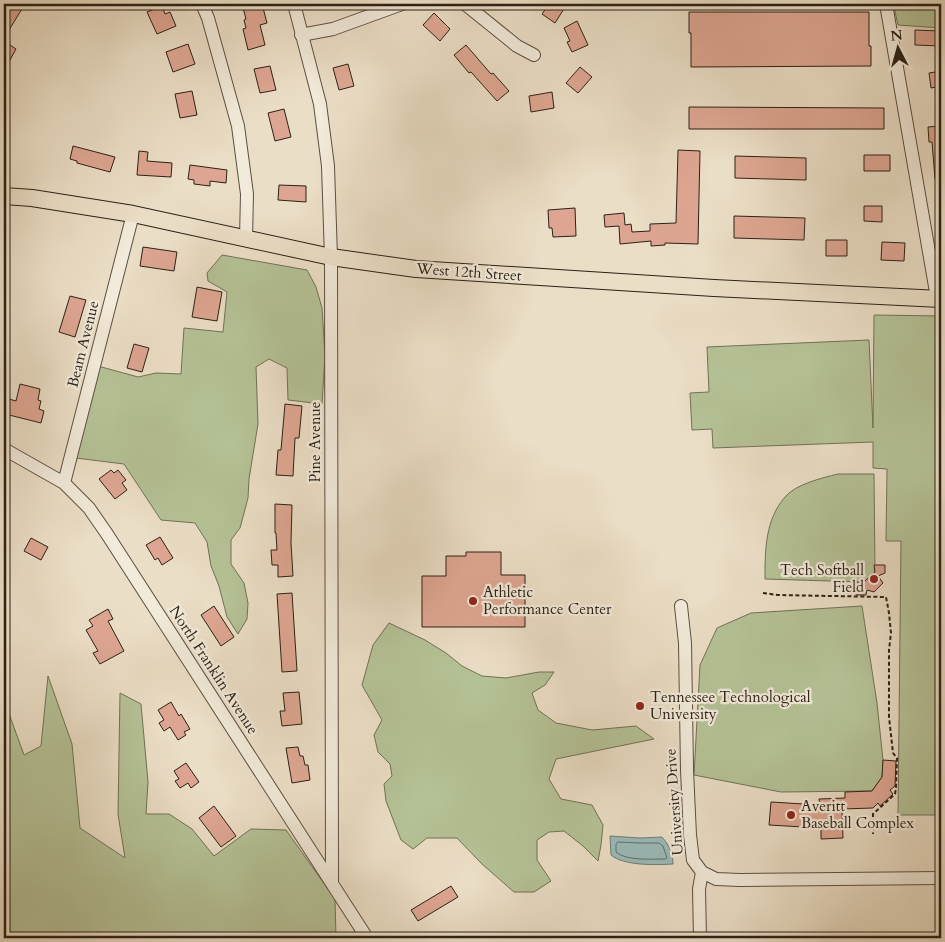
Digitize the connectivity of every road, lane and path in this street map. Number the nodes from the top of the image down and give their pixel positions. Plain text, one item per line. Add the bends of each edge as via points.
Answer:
1 (202, 4) edge
2 (294, 4) edge
3 (402, 4) edge
4 (465, 4) edge
5 (886, 4) edge
6 (301, 34) junction
7 (534, 55) dead end
8 (4, 196) edge
9 (133, 214) junction
10 (246, 238) junction
11 (331, 257) junction
12 (939, 298) edge
13 (4, 449) edge
14 (64, 483) junction
15 (763, 594) dead end
16 (680, 606) dead end
17 (873, 834) dead end
18 (702, 872) junction
19 (941, 878) edge
20 (332, 883) junction
21 (367, 938) edge
22 (700, 938) edge

1 - 10 street via 238,126 247,194
2 - 6 street, Pine Avenue
3 - 6 street via 333,28
4 - 7 street via 517,46
5 - 12 street
6 - 11 street, Pine Avenue via 320,104 327,157
8 - 9 main road, West 12th Street
9 - 10 main road, West 12th Street
9 - 14 street, Beam Avenue
10 - 11 main road, West 12th Street
11 - 12 main road, West 12th Street via 416,269
11 - 20 street, Pine Avenue
13 - 14 street, North Franklin Avenue
14 - 20 street, North Franklin Avenue via 89,508 107,534
15 - 17 path via 886,597 891,633 889,717 893,753 897,758 896,788 895,794 873,814
16 - 18 street, University Drive via 685,643 690,835 693,860
18 - 19 street via 716,879 740,880
18 - 22 street via 699,888
20 - 21 street, North Franklin Avenue

